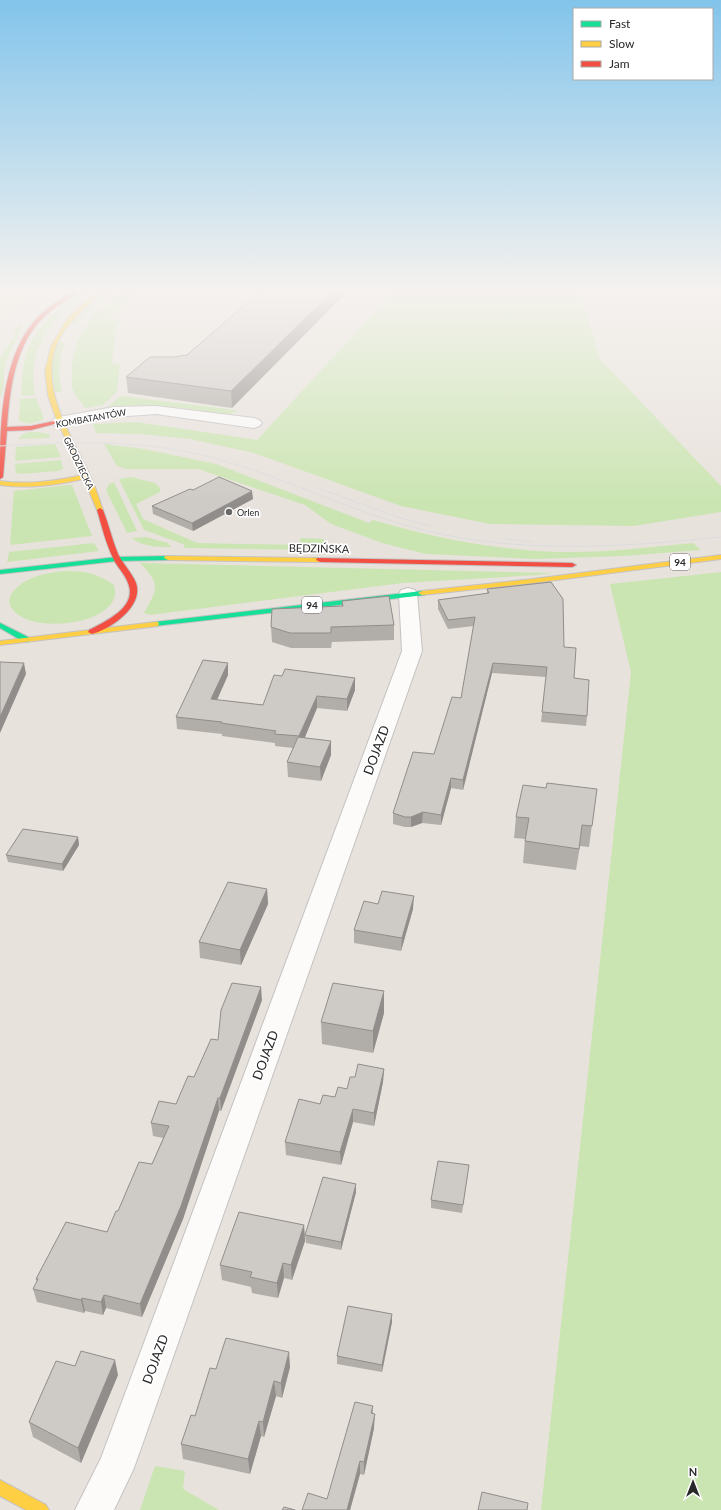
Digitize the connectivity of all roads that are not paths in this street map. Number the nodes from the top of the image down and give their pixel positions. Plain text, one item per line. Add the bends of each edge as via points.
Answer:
1 (15, 360) edge
2 (44, 360) edge
3 (59, 422) junction
4 (254, 423) dead end
5 (3, 429) edge
6 (87, 476) junction
7 (0, 477) edge
8 (0, 482) edge
9 (721, 557) edge
10 (117, 559) junction
11 (638, 567) junction
12 (0, 572) edge
13 (408, 594) junction
14 (0, 625) edge
15 (92, 632) junction
16 (27, 640) junction
17 (0, 643) edge
18 (0, 1488) edge
19 (41, 1510) edge
20 (94, 1510) edge

1 - 5 street
2 - 3 street, GRODZIECKA via 43,378
3 - 4 street, KOMBATANTÓW via 114,412 156,410
3 - 5 street, KOMBATANTÓW via 46,426
3 - 6 street, GRODZIECKA
5 - 7 street
6 - 8 street via 67,474
6 - 10 street, GRODZIECKA
9 - 11 street, BĘDZIŃSKA / 94
10 - 11 street, BĘDZIŃSKA / 94 via 241,558
10 - 12 street, BĘDZIŃSKA / 94
10 - 15 street, GRODZIECKA via 131,578 134,596 118,617
11 - 13 street, BĘDZIŃSKA / 94 via 533,582
13 - 15 street, BĘDZIŃSKA / 94
13 - 20 street, DOJAZD via 412,651 116,1468
14 - 16 street
15 - 16 street, 94
16 - 17 street, 94
18 - 19 street

